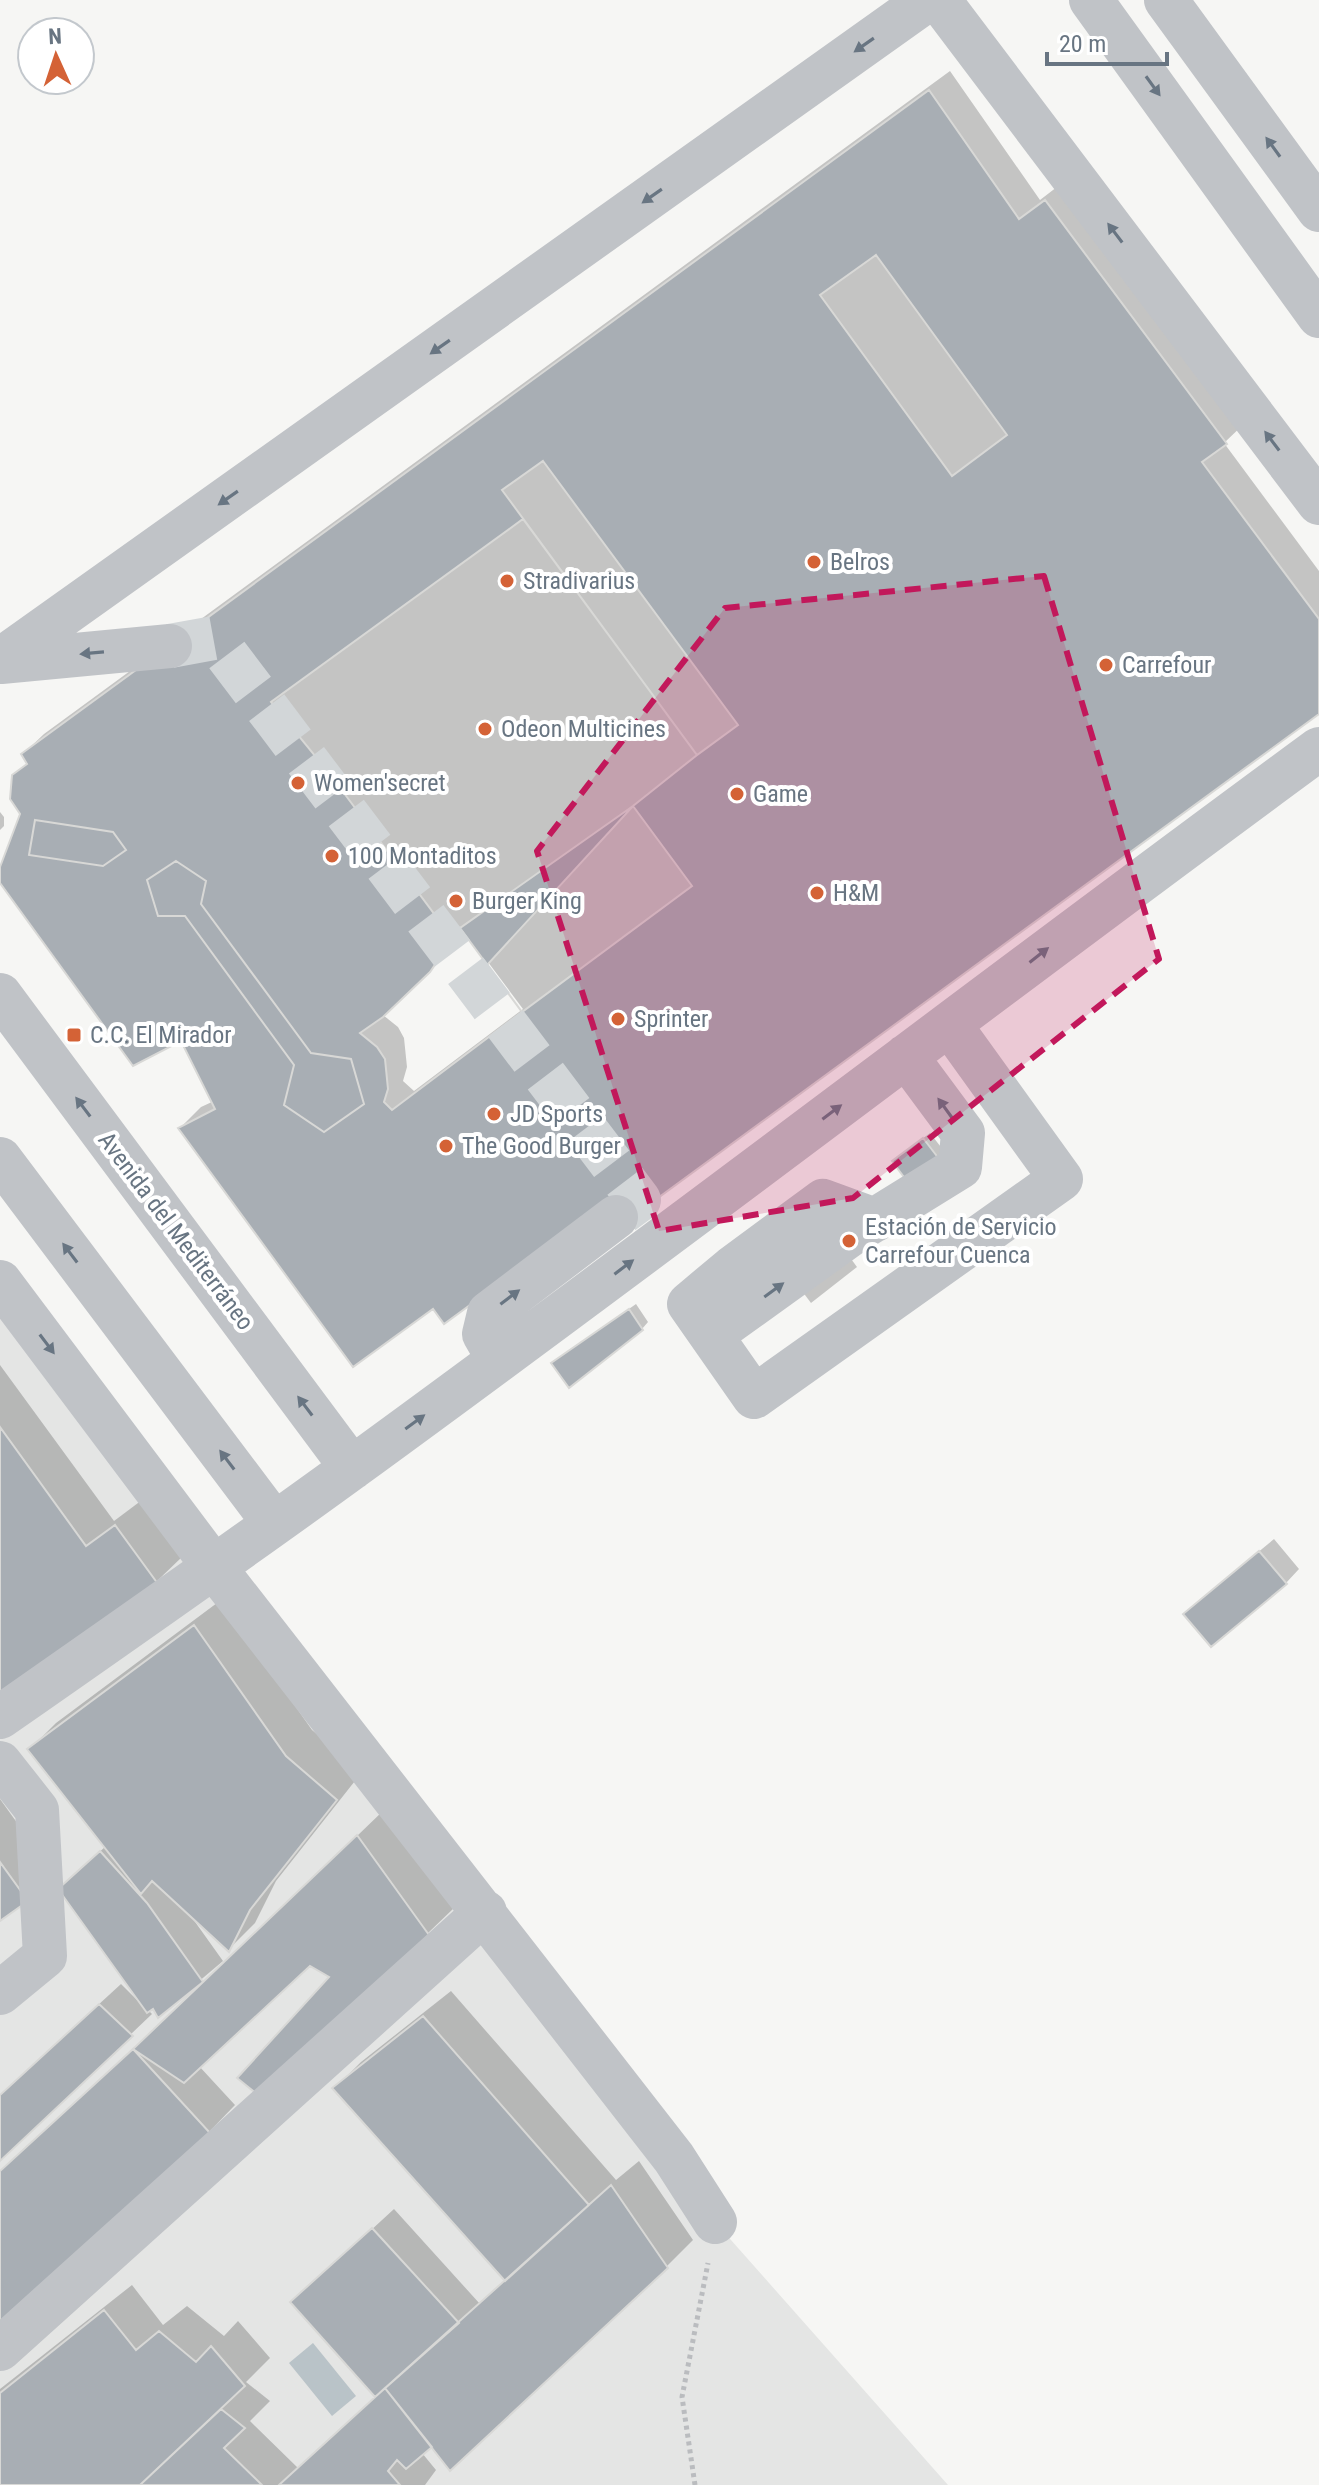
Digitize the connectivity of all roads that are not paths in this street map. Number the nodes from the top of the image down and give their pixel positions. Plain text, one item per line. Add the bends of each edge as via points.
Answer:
1 (927, 0) edge
2 (939, 0) edge
3 (1091, 0) edge
4 (1166, 0) edge
5 (1319, 210) edge
6 (1319, 316) edge
7 (1319, 503) edge
8 (170, 646) tunnel mouth
9 (0, 661) edge
10 (1319, 749) edge
11 (0, 995) edge
12 (950, 1025) junction
13 (906, 1056) junction
14 (0, 1159) edge
15 (616, 1217) tunnel mouth
16 (0, 1282) edge
17 (499, 1360) junction
18 (352, 1468) junction
19 (274, 1523) junction
20 (214, 1567) junction
21 (0, 1717) edge
22 (0, 1763) edge
23 (485, 1912) junction
24 (0, 1993) edge
25 (715, 2222) road end
26 (0, 2349) edge

1 -> 9 street
7 -> 2 street
3 -> 6 street
5 -> 4 street
8 -> 9 street
12 -> 10 street
18 -> 11 street, Avenida del Mediterráneo
12 - 13 street
12 -> 13 street via 1061,1179 754,1397 711,1335 960,1167 963,1133
17 -> 13 street
19 -> 14 street
17 -> 15 street via 484,1334 489,1313
16 -> 20 street
18 -> 17 street
18 - 19 street
19 - 20 street
20 - 21 street
20 - 23 street
22 - 24 street via 37,1810 45,1956
23 - 25 street via 674,2158
23 - 26 street

